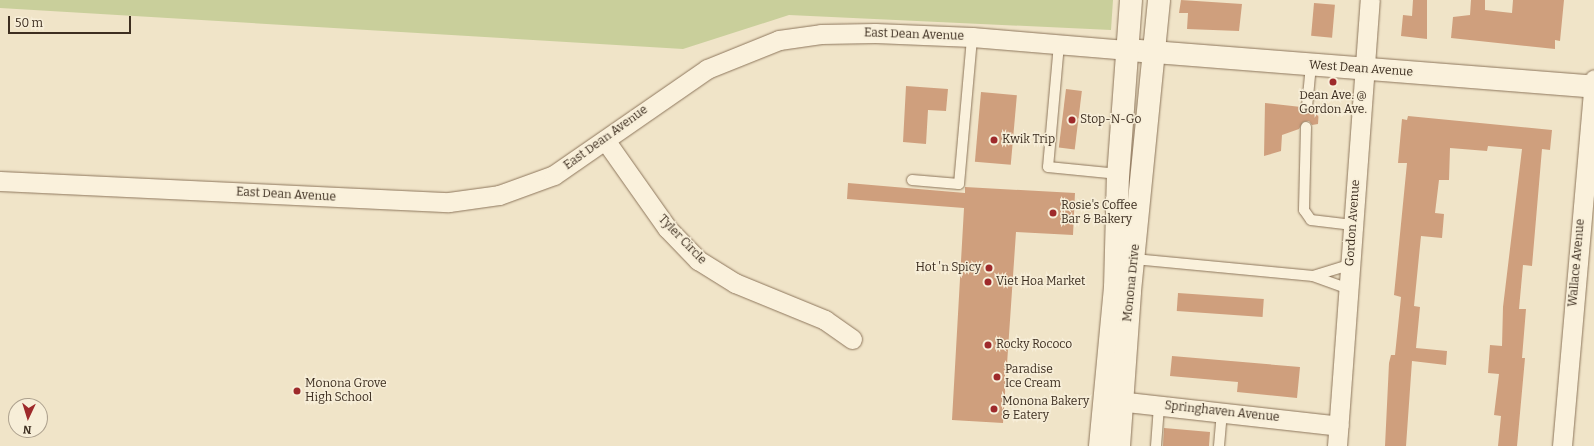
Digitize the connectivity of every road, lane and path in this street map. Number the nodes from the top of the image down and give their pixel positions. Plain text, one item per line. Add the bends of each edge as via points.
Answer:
1 (1131, 0) edge
2 (1159, 0) edge
3 (1370, 0) edge
4 (972, 37) junction
5 (1059, 44) junction
6 (1128, 50) junction
7 (1156, 52) junction
8 (1310, 65) junction
9 (1364, 69) junction
10 (1594, 79) edge
11 (1594, 87) edge
12 (1307, 107) dead end
13 (1306, 127) dead end
14 (605, 140) junction
15 (1119, 174) junction
16 (912, 180) dead end
17 (0, 181) edge
18 (1353, 225) junction
19 (1134, 259) junction
20 (1350, 265) junction
21 (1313, 276) junction
22 (1348, 289) junction
23 (852, 339) dead end
24 (1114, 401) junction
25 (1160, 406) junction
26 (1222, 411) junction
27 (1339, 426) junction
28 (1100, 446) edge
29 (1119, 446) edge
30 (1156, 446) edge
31 (1219, 446) edge
32 (1337, 446) edge
33 (1562, 446) edge

1 - 6 street, Monona Drive
2 - 7 street, Monona Drive
3 - 9 street, Gordon Avenue
4 - 5 street, East Dean Avenue
4 - 14 street, East Dean Avenue via 867,33 821,34 779,40 707,69 643,110
4 - 16 lane via 959,184
5 - 6 street, East Dean Avenue
5 - 15 lane via 1048,167
6 - 7 street, West Dean Avenue
6 - 15 street, Monona Drive
7 - 8 street, West Dean Avenue
7 - 19 street, Monona Drive
8 - 9 street, West Dean Avenue
8 - 12 lane
9 - 11 street, West Dean Avenue
9 - 18 street, Gordon Avenue
10 - 11 street, Wallace Avenue
11 - 33 street, Wallace Avenue
13 - 18 lane via 1302,202 1307,215 1311,220
14 - 17 street, East Dean Avenue via 571,166 518,190 448,202
14 - 23 street, Tyler Circle via 667,228 698,260 735,283 825,320
15 - 24 street, Monona Drive
18 - 20 street, Gordon Avenue
19 - 21 lane
19 - 24 street, Monona Drive
20 - 21 lane
20 - 22 street, Gordon Avenue
21 - 22 lane
22 - 27 street, Gordon Avenue
24 - 25 street, Springhaven Avenue
24 - 28 street, Monona Drive
24 - 29 street, Monona Drive
25 - 26 street, Springhaven Avenue
25 - 30 lane
26 - 27 street, Springhaven Avenue
26 - 31 lane
27 - 32 street, Gordon Avenue

